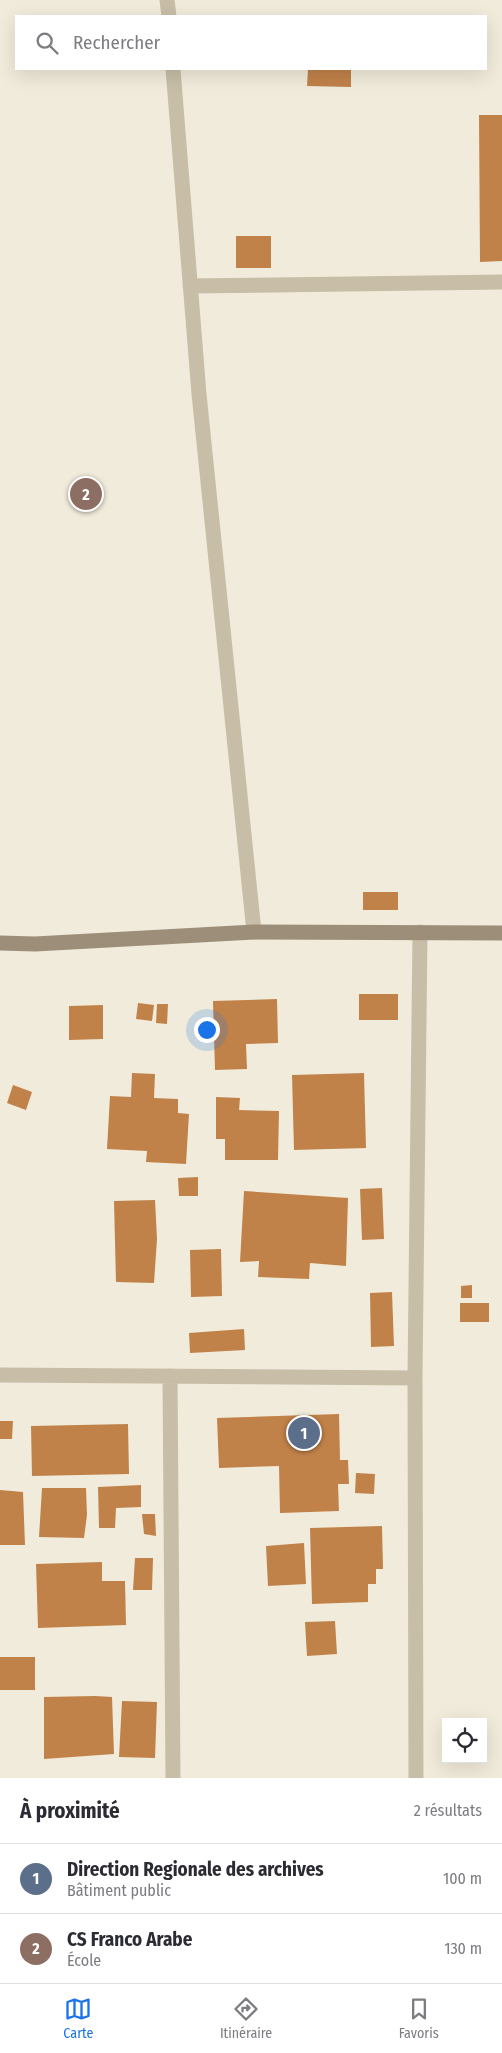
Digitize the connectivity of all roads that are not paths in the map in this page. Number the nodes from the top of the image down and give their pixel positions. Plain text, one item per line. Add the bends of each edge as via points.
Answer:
1 (167, 0) edge
2 (169, 15) edge
3 (173, 70) edge
4 (502, 282) edge
5 (190, 286) junction
6 (254, 932) junction
7 (420, 932) junction
8 (502, 933) edge
9 (0, 944) edge
10 (0, 1375) edge
11 (170, 1376) junction
12 (414, 1378) junction
13 (173, 1778) edge
14 (416, 1778) edge

1 - 2 street
3 - 5 street
4 - 5 street
5 - 6 street
6 - 7 street
6 - 9 street
7 - 8 street
7 - 12 street
10 - 11 street
11 - 12 street
11 - 13 street
12 - 14 street

